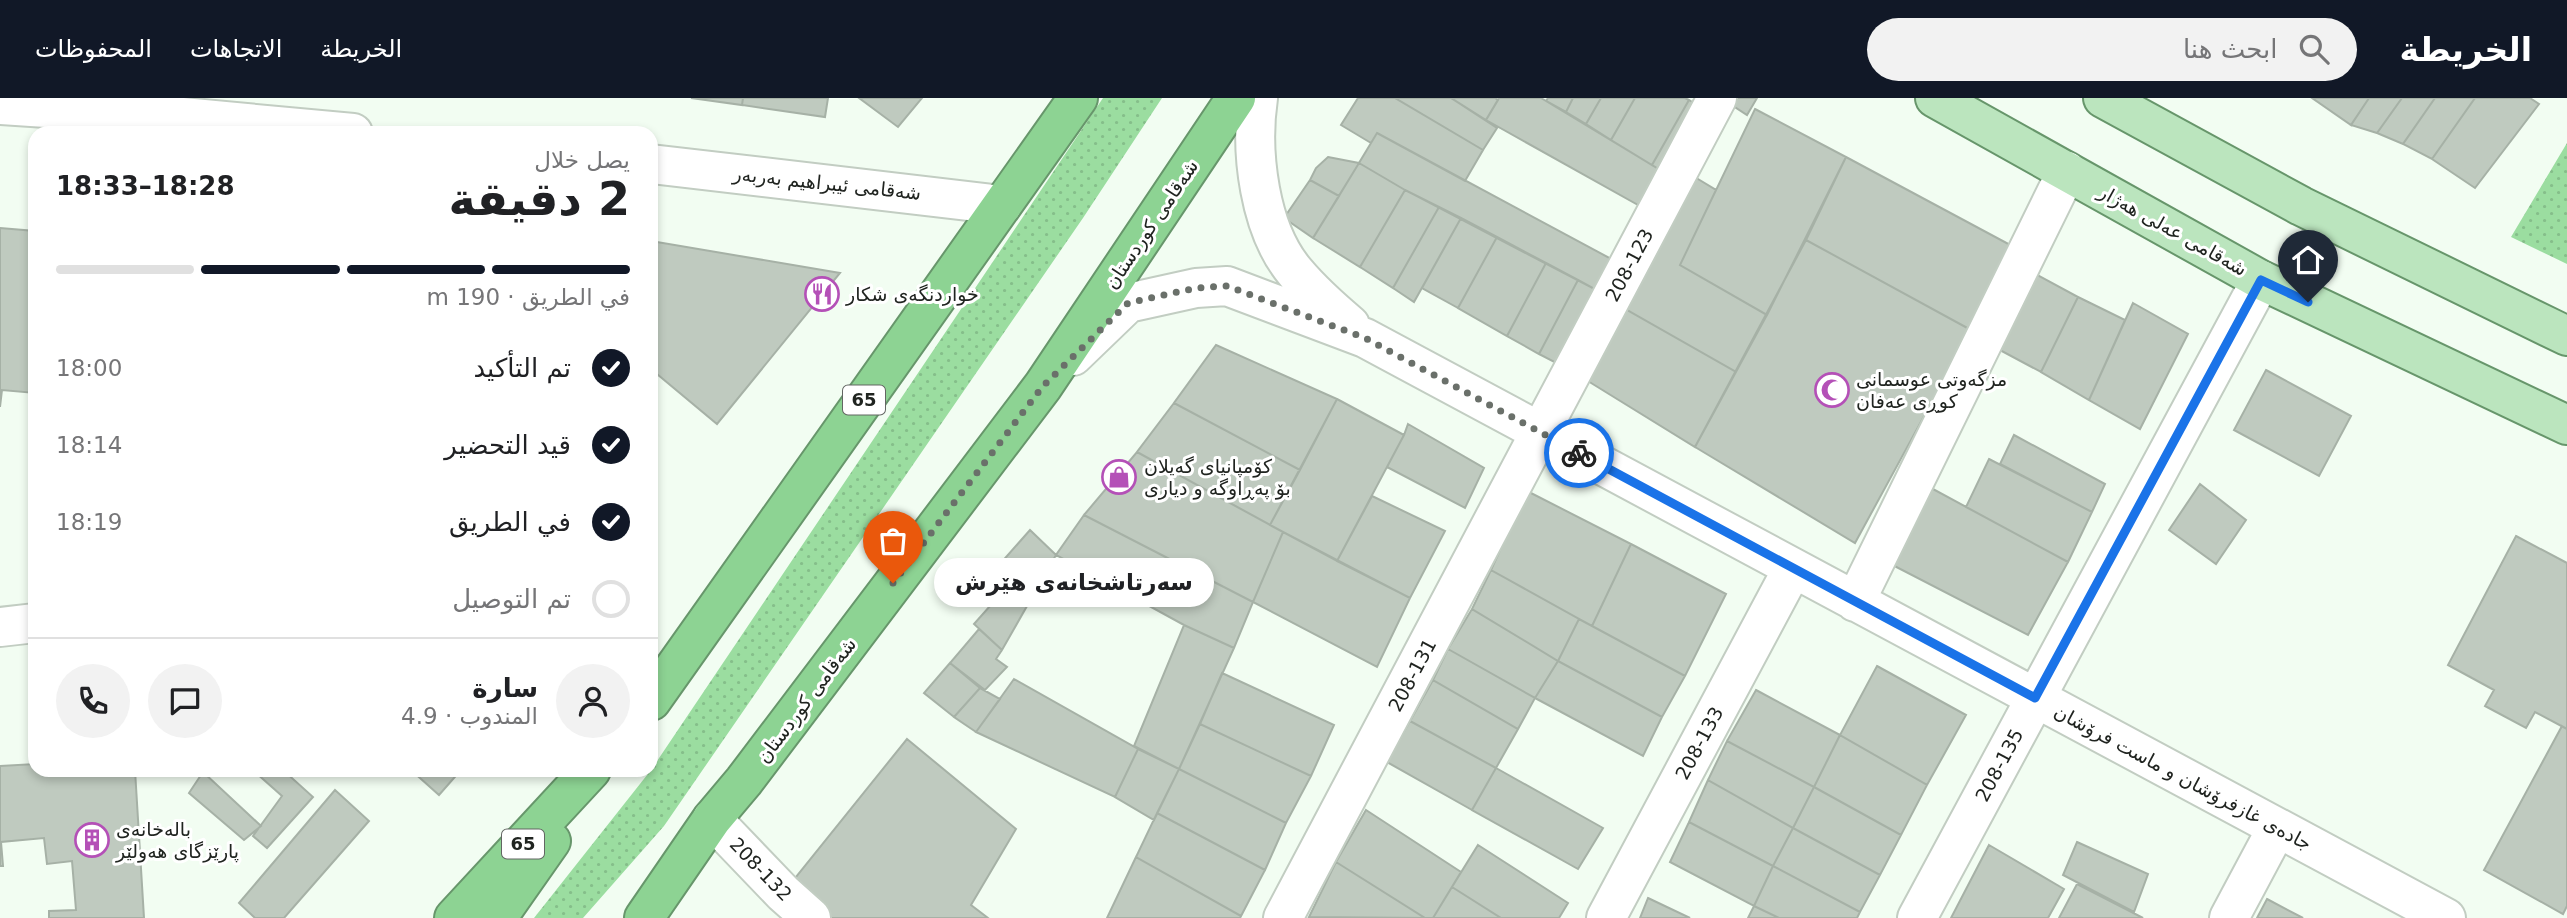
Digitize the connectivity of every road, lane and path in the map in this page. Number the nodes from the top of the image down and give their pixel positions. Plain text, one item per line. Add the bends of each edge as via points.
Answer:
1 (1078, 98) edge
2 (1236, 98) edge
3 (1258, 98) edge
4 (1717, 98) edge
5 (1935, 98) edge
6 (2103, 98) edge
7 (0, 105) edge
8 (184, 108) edge
9 (2148, 109) edge
10 (306, 126) edge
11 (658, 165) edge
12 (2067, 171) junction
13 (1002, 205) junction
14 (2261, 280) junction
15 (2567, 336) edge
16 (1365, 338) junction
17 (1043, 386) junction
18 (2567, 425) edge
19 (1540, 432) junction
20 (1793, 568) junction
21 (1855, 602) junction
22 (28, 624) edge
23 (0, 627) edge
24 (658, 691) edge
25 (2035, 698) junction
26 (585, 777) edge
27 (595, 777) edge
28 (712, 819) junction
29 (2277, 828) junction
30 (646, 915) edge
31 (454, 918) edge
32 (497, 918) edge
33 (811, 918) edge
34 (1283, 918) edge
35 (1606, 918) edge
36 (1917, 918) edge
37 (2229, 918) edge
38 (2446, 918) edge

1 - 13 highway, 65
2 - 17 highway, شەقامی کوردستان
3 - 16 street via 1257,171 1275,238 1294,271
4 - 19 street, 208-123
5 - 12 main road, شەقامی عەلی هەژار
6 - 9 main road
7 - 8 street
8 - 10 street
9 - 15 main road via 2301,206
11 - 13 street, شەقامی ئیبراهیم بەربەر
12 - 14 main road, شەقامی عەلی هەژار
12 - 21 street
13 - 24 highway, 65
14 - 18 main road, شەقامی عەلی هەژار
14 - 25 street, 208-135
16 - 17 street via 1227,286 1196,288 1128,303
16 - 19 street, جاده‌ی غازفرۆشان و ماست فرۆشان
17 - 28 highway, شەقامی کوردستان
19 - 20 street, جاده‌ی غازفرۆشان و ماست فرۆشان
19 - 34 street, 208-131
20 - 21 street, جاده‌ی غازفرۆشان و ماست فرۆشان
20 - 35 street, 208-133
21 - 25 street, جاده‌ی غازفرۆشان و ماست فرۆشان
22 - 23 street
25 - 29 street, جاده‌ی غازفرۆشان و ماست فرۆشان
25 - 36 street, 208-135
26 - 31 highway, 65
27 - 32 highway, 65
28 - 30 highway, شەقامی کوردستان
28 - 33 street, 208-132
29 - 37 street
29 - 38 street, جاده‌ی غازفرۆشان و ماست فرۆشان

